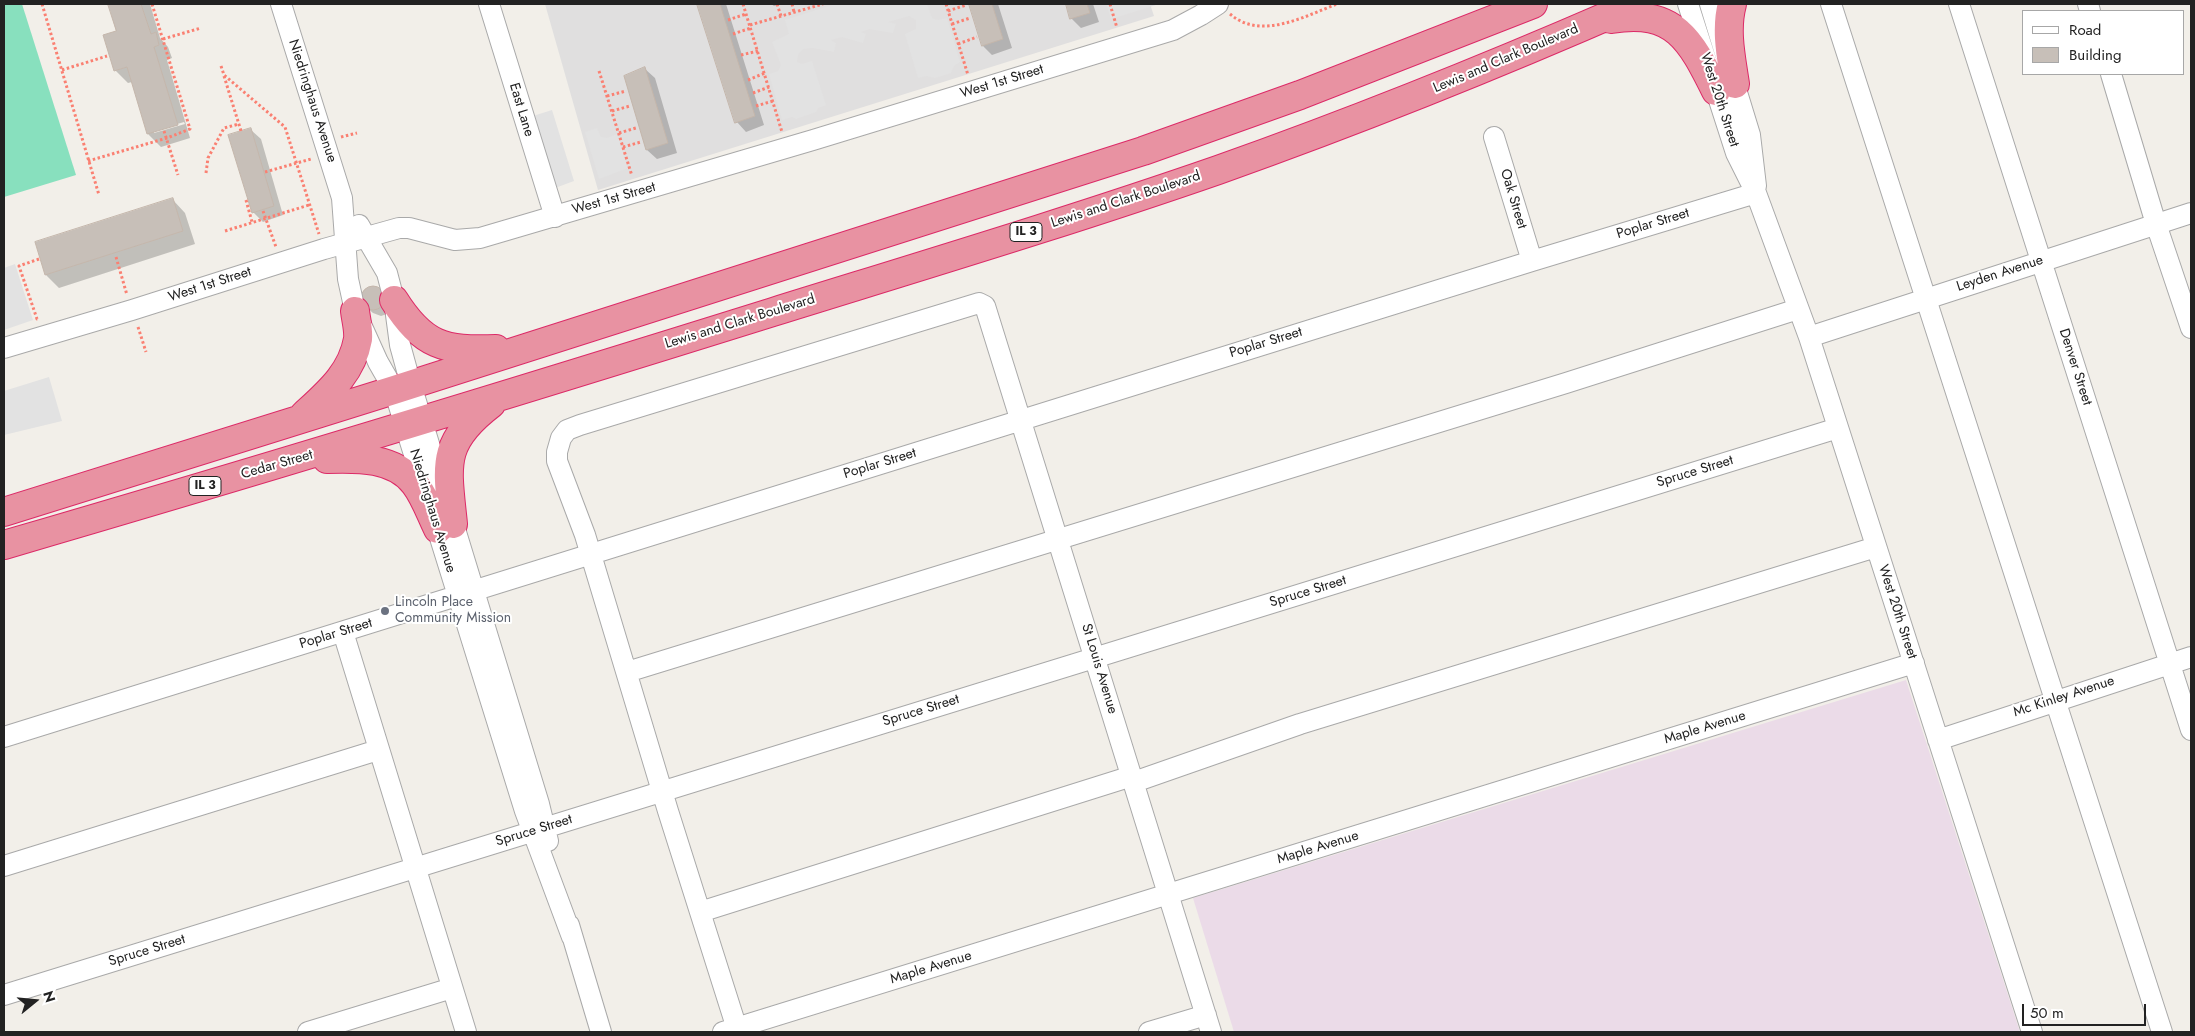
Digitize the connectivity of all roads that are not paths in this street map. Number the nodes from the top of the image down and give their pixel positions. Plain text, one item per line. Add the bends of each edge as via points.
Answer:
1 (281, 4) edge
2 (489, 4) edge
3 (1532, 4) edge
4 (1636, 4) edge
5 (1688, 4) edge
6 (1710, 4) edge
7 (1732, 4) edge
8 (1831, 4) edge
9 (1959, 4) edge
10 (1222, 6) edge
11 (1592, 23) junction
12 (2110, 75) edge
13 (1726, 88) junction
14 (1494, 138) dead end
15 (1756, 193) junction
16 (342, 198) junction
17 (2191, 213) edge
18 (555, 217) junction
19 (2156, 224) junction
20 (367, 236) junction
21 (347, 243) junction
22 (1532, 261) junction
23 (2041, 261) junction
24 (1924, 298) junction
25 (394, 300) junction
26 (1798, 309) junction
27 (356, 311) junction
28 (2191, 328) edge
29 (1809, 337) junction
30 (528, 347) junction
31 (4, 348) edge
32 (403, 388) junction
33 (501, 397) junction
34 (298, 420) junction
35 (1021, 420) junction
36 (414, 424) junction
37 (1838, 428) junction
38 (290, 461) junction
39 (4, 512) edge
40 (445, 526) junction
41 (1058, 538) junction
42 (4, 545) edge
43 (1876, 547) junction
44 (590, 554) junction
45 (466, 593) junction
46 (342, 632) junction
47 (2191, 657) edge
48 (1095, 658) junction
49 (1914, 663) junction
50 (2170, 663) junction
51 (627, 672) junction
52 (2054, 700) junction
53 (2191, 730) edge
54 (4, 737) edge
55 (1938, 740) junction
56 (378, 750) junction
57 (1133, 779) junction
58 (662, 791) junction
59 (538, 829) junction
60 (4, 866) edge
61 (414, 868) junction
62 (1168, 894) junction
63 (700, 912) junction
64 (452, 988) junction
65 (4, 995) edge
66 (1208, 1024) edge
67 (732, 1031) edge
68 (308, 1032) edge
69 (466, 1032) edge
70 (601, 1032) edge
71 (1149, 1032) edge
72 (2032, 1032) edge
73 (2162, 1032) edge

1 - 16 street, Niedringhaus Avenue
2 - 18 street, East Lane
3 - 30 highway via 1300,95 1143,150
4 - 11 highway, Lewis and Clark Boulevard / IL 3
5 - 13 street, West 20th Street
6 - 13 street, West 20th Street
7 - 13 highway via 1728,18
8 - 24 street
9 - 23 street, Denver Street
10 - 18 street, West 1st Street via 1173,30
11 - 13 highway via 1623,17 1664,22 1682,33
11 - 33 highway, Lewis and Clark Boulevard / IL 3 via 1348,122 1214,171
12 - 19 street
13 - 15 street, West 20th Street via 1751,142
14 - 22 street, Oak Street
15 - 22 street, Poplar Street
15 - 26 street, West 20th Street
16 - 20 street, Niedringhaus Avenue
16 - 21 street, Niedringhaus Avenue
17 - 19 street, Leyden Avenue
18 - 20 street, West 1st Street via 480,238 456,240 409,228
19 - 23 street, Leyden Avenue
19 - 28 street
20 - 21 street, West 1st Street
20 - 25 street, Niedringhaus Avenue via 387,273
21 - 27 street, Niedringhaus Avenue via 348,279
21 - 31 street, West 1st Street
22 - 35 street, Poplar Street
23 - 24 street, Leyden Avenue
23 - 50 street, Denver Street
24 - 29 street, Leyden Avenue
24 - 52 street
25 - 30 highway via 416,329 445,347 467,350
25 - 32 street, Niedringhaus Avenue
26 - 29 street, West 20th Street
26 - 41 street
27 - 32 street, Niedringhaus Avenue via 378,362
27 - 34 highway via 358,337 351,364 334,387
29 - 37 street, West 20th Street
30 - 32 highway
32 - 34 highway
32 - 36 street, Niedringhaus Avenue
33 - 36 highway, Lewis and Clark Boulevard / IL 3
33 - 40 highway via 470,420 457,436 448,469
34 - 39 highway
35 - 41 street, St Louis Avenue
35 - 44 street, Poplar Street
35 - 44 street, St Louis Avenue via 985,306 979,303 969,305 567,430 558,443 557,461
36 - 38 highway, Cedar Street / IL 3
36 - 40 street, Niedringhaus Avenue
37 - 43 street, West 20th Street
37 - 48 street, Spruce Street
38 - 40 highway via 358,458 393,465 405,472
38 - 42 highway, Cedar Street / IL 3
40 - 45 street, Niedringhaus Avenue
41 - 48 street, St Louis Avenue
41 - 51 street
43 - 49 street, West 20th Street
43 - 57 street
44 - 45 street, Poplar Street
44 - 51 street
45 - 46 street, Poplar Street
45 - 59 street, Niedringhaus Avenue
46 - 54 street, Poplar Street
46 - 56 street
47 - 50 street, Mc Kinley Avenue
48 - 57 street, St Louis Avenue
48 - 58 street, Spruce Street
49 - 55 street, West 20th Street
49 - 62 street, Maple Avenue
50 - 52 street, Mc Kinley Avenue
50 - 53 street, Denver Street
51 - 58 street
52 - 55 street, Mc Kinley Avenue
52 - 73 street
55 - 72 street, West 20th Street
56 - 60 street
56 - 61 street
57 - 62 street, St Louis Avenue
57 - 63 street
58 - 59 street, Spruce Street
58 - 63 street
59 - 61 street, Spruce Street
59 - 70 street, Niedringhaus Avenue
61 - 64 street
61 - 65 street, Spruce Street
62 - 66 street, St Louis Avenue
62 - 67 street, Maple Avenue
63 - 67 street
64 - 68 street
64 - 69 street
66 - 71 street

